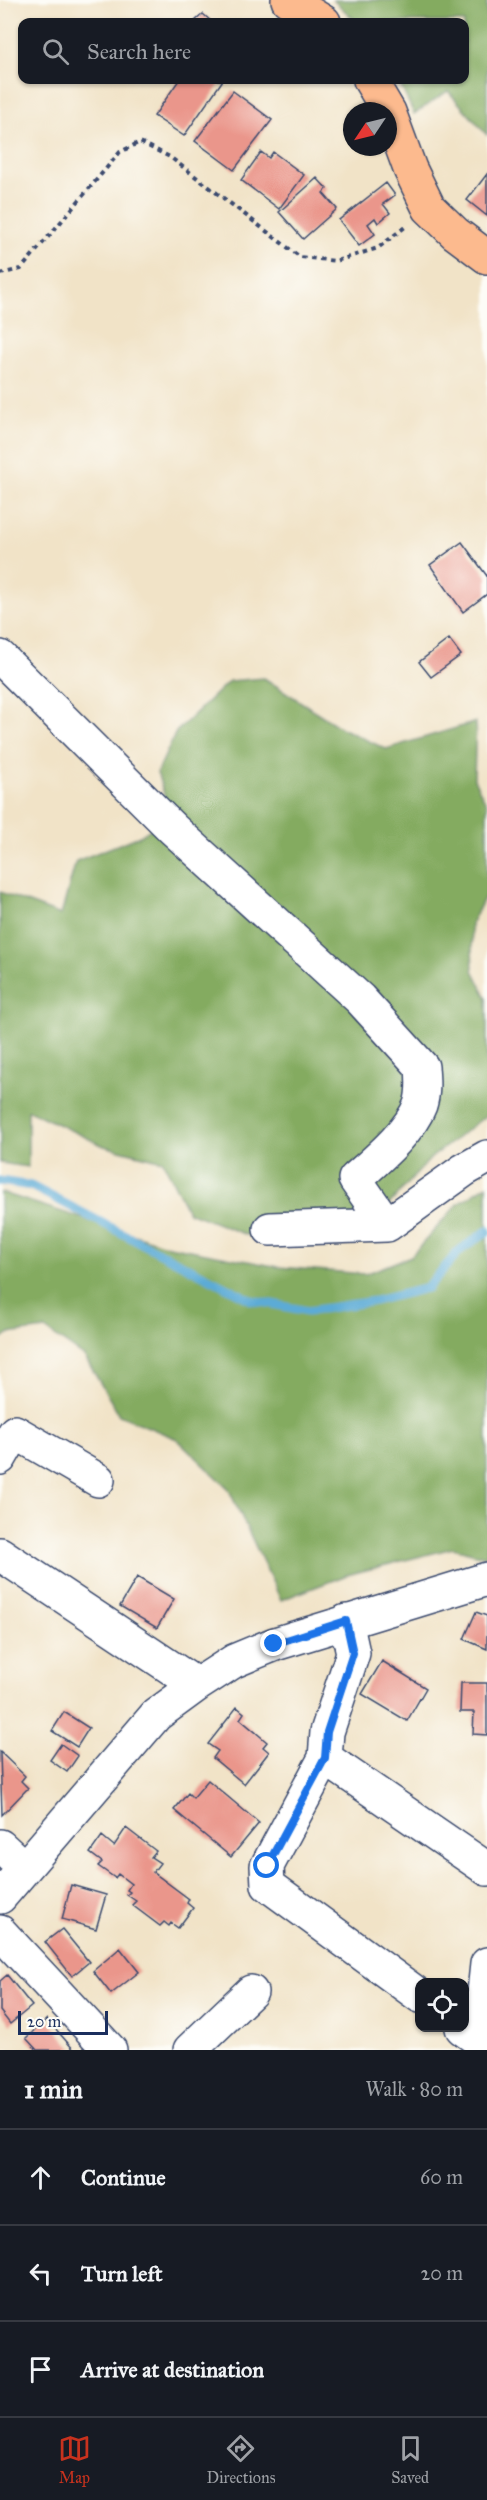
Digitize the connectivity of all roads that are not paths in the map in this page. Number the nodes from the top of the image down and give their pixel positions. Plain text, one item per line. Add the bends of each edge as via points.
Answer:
1 (288, 0) edge
2 (317, 18) edge
3 (372, 84) edge
4 (487, 257) edge
5 (0, 657) edge
6 (487, 1157) edge
7 (387, 1225) junction
8 (270, 1229) dead end
9 (0, 1458) edge
10 (98, 1480) dead end
11 (0, 1554) edge
12 (487, 1579) edge
13 (346, 1621) junction
14 (197, 1685) junction
15 (325, 1758) junction
16 (0, 1846) edge
17 (24, 1868) junction
18 (487, 1869) edge
19 (0, 1897) edge
20 (0, 1932) edge
21 (487, 1964) edge
22 (251, 1992) dead end
23 (415, 1992) edge
24 (467, 2032) edge
25 (110, 2050) edge
26 (190, 2050) edge

1 - 2 main road
3 - 4 main road via 389,112 429,208
5 - 7 street via 173,829 360,999 422,1067 421,1103 413,1119 355,1179
6 - 7 street
7 - 8 street
9 - 10 street via 15,1432
11 - 14 street
12 - 13 street
13 - 14 street via 234,1661
13 - 15 street via 353,1653 327,1732
14 - 17 street via 156,1715
15 - 18 street
15 - 23 street via 267,1866 268,1885
16 - 17 street
17 - 19 street
20 - 25 street
21 - 24 street via 478,2040
22 - 26 street

